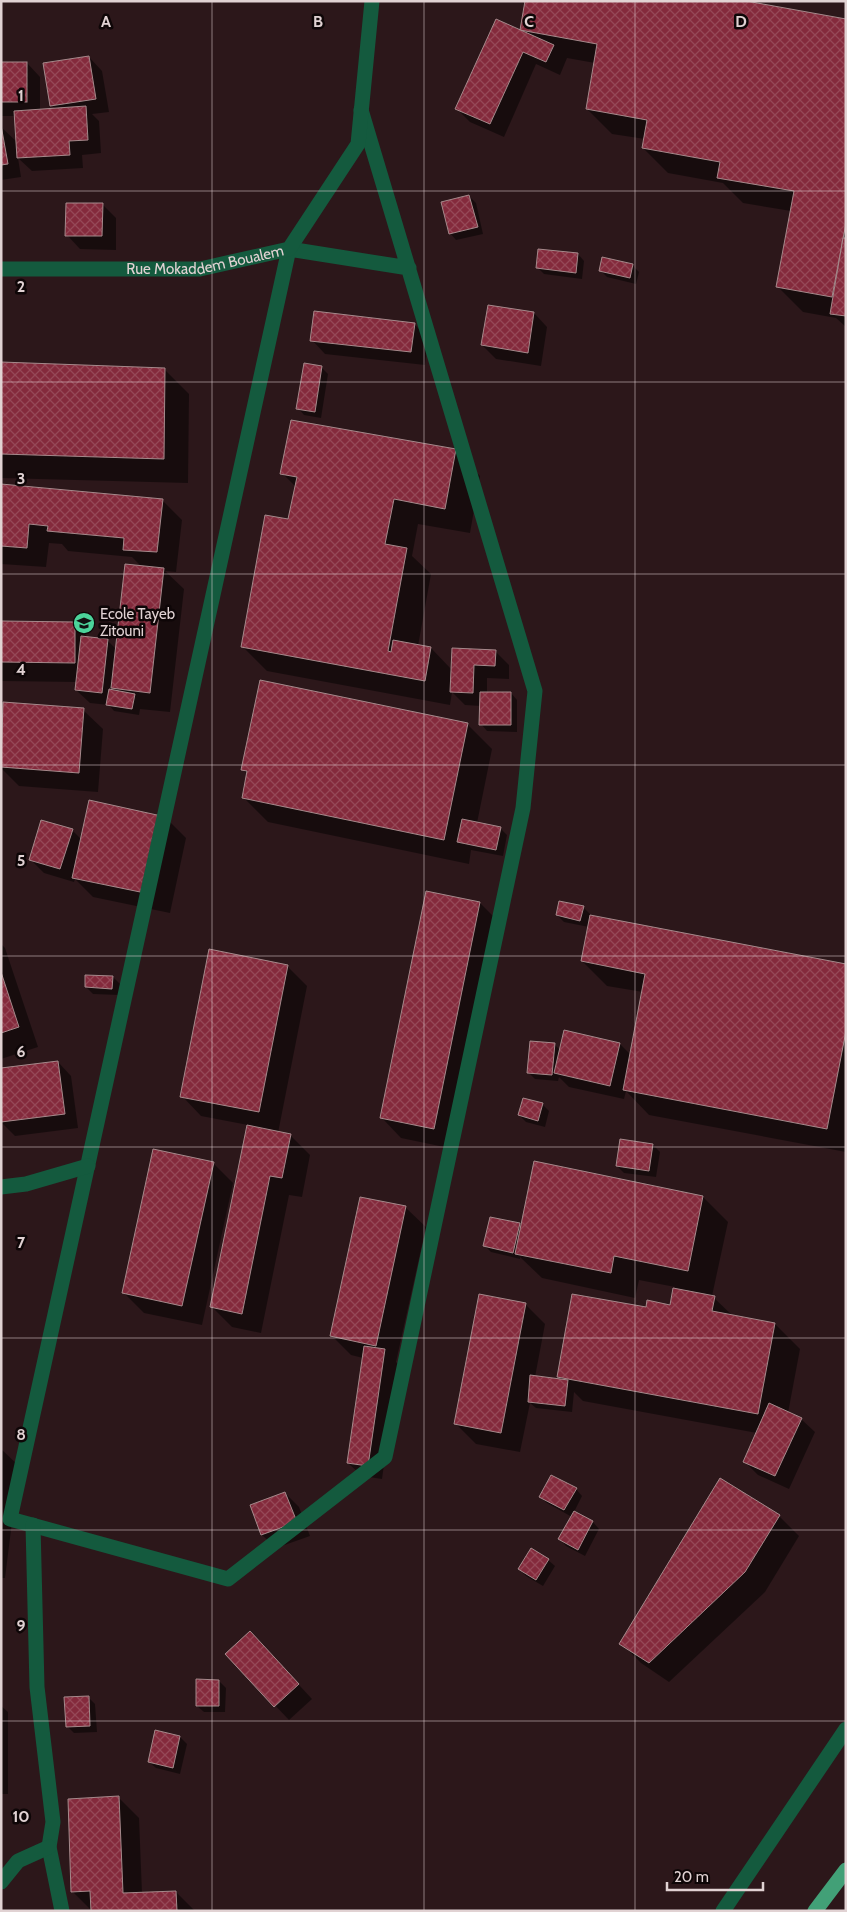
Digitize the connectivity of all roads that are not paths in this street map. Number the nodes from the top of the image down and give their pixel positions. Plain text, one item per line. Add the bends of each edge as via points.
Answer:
1 (372, 1) edge
2 (361, 110) junction
3 (289, 249) junction
4 (409, 268) junction
5 (1, 269) edge
6 (88, 1166) junction
7 (1, 1188) edge
8 (33, 1525) junction
9 (846, 1729) edge
10 (50, 1847) junction
11 (846, 1870) edge
12 (1, 1882) edge
13 (62, 1911) edge
14 (723, 1911) edge
15 (815, 1911) edge

1 - 2 street, Rue Mokaddem Boualem
2 - 3 street, Rue Mokaddem Boualem via 358,144
2 - 4 street
3 - 4 street
3 - 5 street, Rue Mokaddem Boualem via 200,270
3 - 6 street
4 - 8 street via 536,691 523,808 386,1457 228,1579
6 - 7 street
6 - 8 street via 10,1519
8 - 10 street via 37,1687 53,1822
9 - 14 street
10 - 12 street via 18,1861
10 - 13 street
11 - 15 highway

